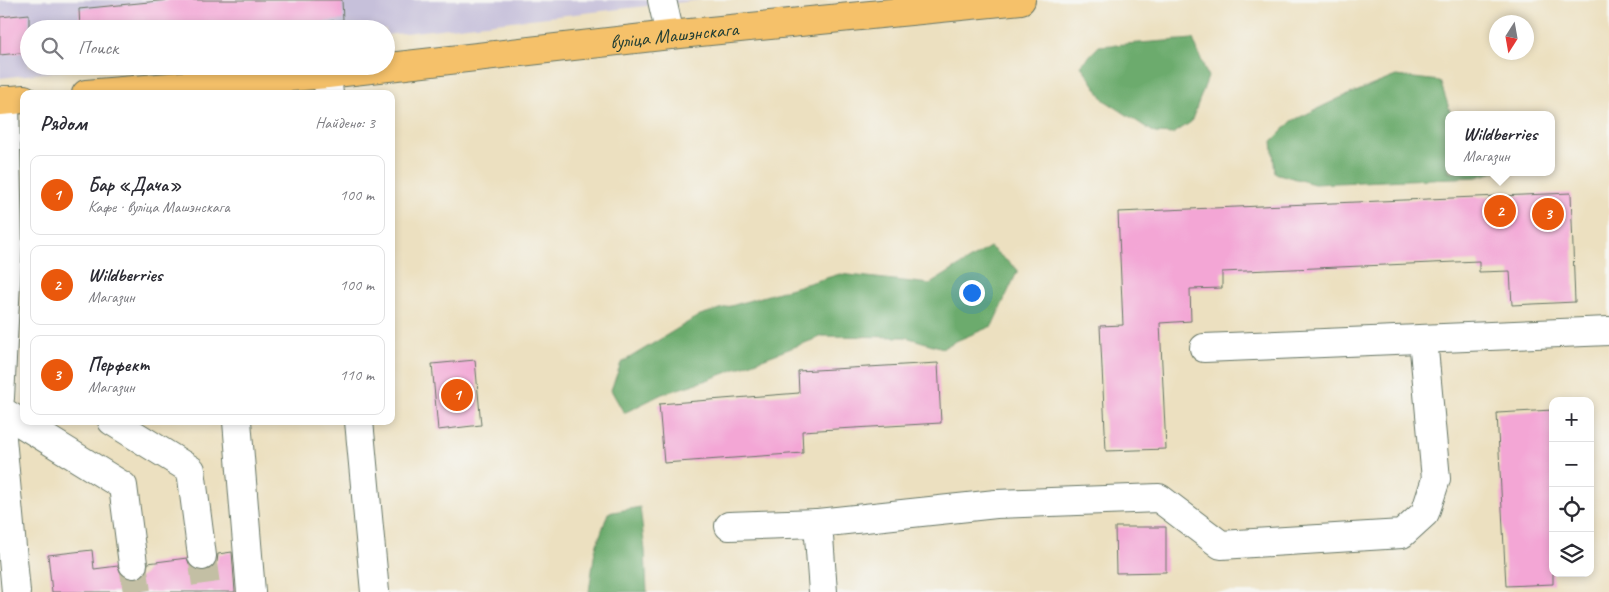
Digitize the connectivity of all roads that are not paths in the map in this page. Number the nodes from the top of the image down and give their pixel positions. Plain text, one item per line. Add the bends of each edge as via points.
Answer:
1 (662, 0) edge
2 (1022, 0) edge
3 (670, 35) junction
4 (395, 74) edge
5 (391, 75) edge
6 (328, 84) edge
7 (183, 90) edge
8 (10, 100) edge
9 (16, 248) edge
10 (5, 314) junction
11 (1609, 331) edge
12 (1422, 338) junction
13 (20, 340) edge
14 (1204, 348) dead end
15 (0, 398) edge
16 (0, 410) edge
17 (0, 416) edge
18 (20, 422) edge
19 (24, 425) edge
20 (118, 425) edge
21 (237, 425) edge
22 (359, 425) edge
23 (818, 522) junction
24 (729, 526) dead end
25 (202, 556) tunnel mouth
26 (133, 564) tunnel mouth
27 (16, 592) edge
28 (251, 592) edge
29 (375, 592) edge
30 (823, 592) edge

1 - 3 street
2 - 3 main road, вуліца Машэнскага
3 - 4 main road, вуліца Машэнскага
5 - 6 main road, вуліца Машэнскага
6 - 7 main road, вуліца Машэнскага
8 - 9 street
9 - 10 street
10 - 13 street
10 - 15 street
11 - 12 street
12 - 14 street
12 - 23 street via 1436,479 1425,513 1402,534 1221,545 1159,498 996,504
16 - 18 street
17 - 27 street
19 - 26 street via 123,486
20 - 25 street via 191,470
21 - 28 street
22 - 29 street
23 - 24 street
23 - 30 street

